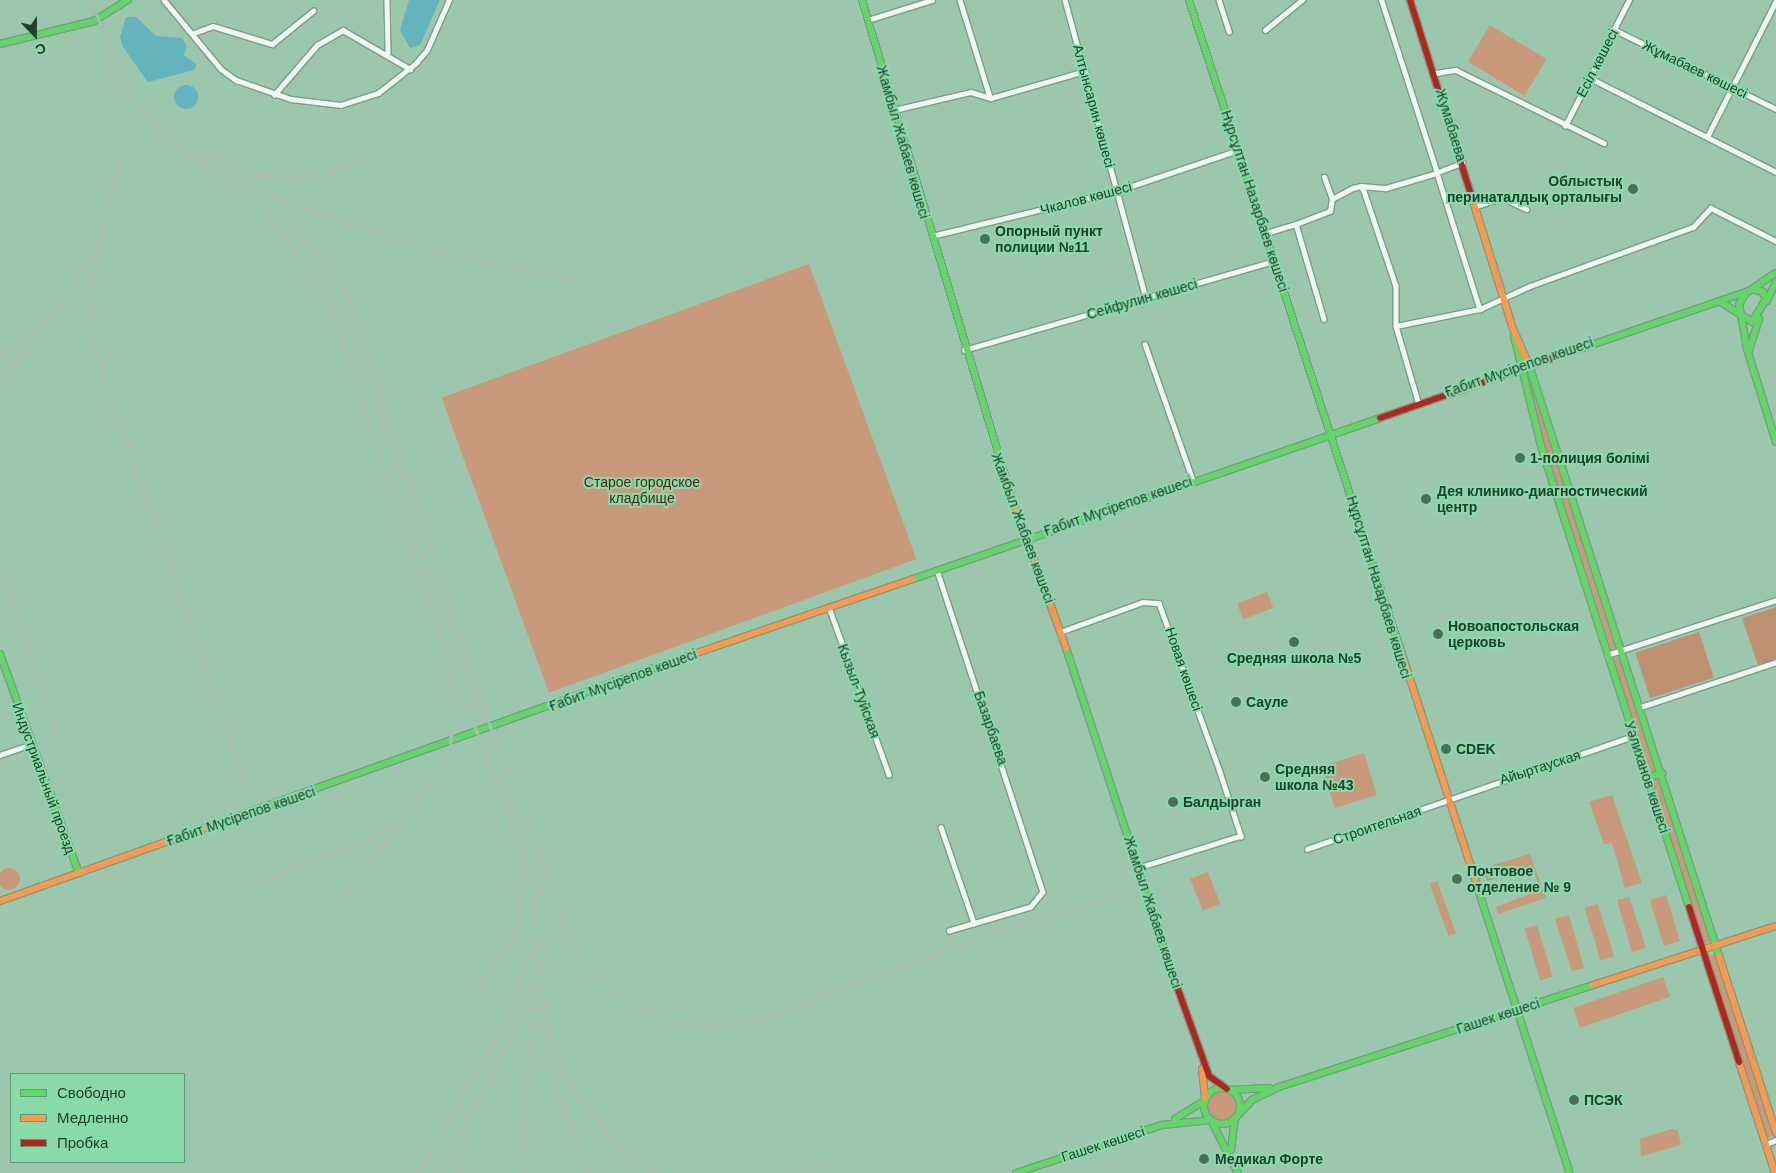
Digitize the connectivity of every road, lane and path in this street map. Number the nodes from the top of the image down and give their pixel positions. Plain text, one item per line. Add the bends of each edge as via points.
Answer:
1 (128, 0) edge
2 (164, 0) edge
3 (387, 0) edge
4 (449, 0) edge
5 (862, 0) edge
6 (932, 0) edge
7 (960, 0) edge
8 (1065, 0) edge
9 (1189, 0) edge
10 (1219, 0) edge
11 (1302, 0) edge
12 (1381, 0) edge
13 (1410, 0) edge
14 (1630, 0) edge
15 (1776, 1) edge
16 (313, 11) dead end
17 (868, 20) junction
18 (1613, 29) junction
19 (1265, 30) dead end
20 (1230, 31) dead end
21 (194, 33) junction
22 (0, 44) edge
23 (388, 54) junction
24 (410, 69) junction
25 (1084, 72) junction
26 (1436, 73) junction
27 (1588, 77) junction
28 (1732, 88) junction
29 (274, 95) junction
30 (991, 98) junction
31 (1776, 109) edge
32 (894, 110) junction
33 (1565, 126) junction
34 (1707, 137) junction
35 (1604, 143) dead end
36 (1239, 150) junction
37 (1463, 163) junction
38 (1437, 172) junction
39 (1776, 172) edge
40 (1324, 177) dead end
41 (1361, 186) junction
42 (1117, 192) junction
43 (1332, 200) junction
44 (1476, 206) junction
45 (1527, 209) dead end
46 (1296, 224) junction
47 (1266, 233) junction
48 (930, 236) junction
49 (1776, 241) edge
50 (1275, 261) junction
51 (1776, 273) edge
52 (1776, 282) edge
53 (1750, 290) junction
54 (1146, 298) junction
55 (1503, 298) junction
56 (1718, 300) junction
57 (1480, 309) junction
58 (1763, 310) junction
59 (1740, 316) junction
60 (1324, 318) dead end
61 (1396, 326) junction
62 (1513, 329) junction
63 (1145, 344) dead end
64 (964, 350) junction
65 (1529, 364) junction
66 (1751, 365) junction
67 (1518, 368) junction
68 (1418, 401) junction
69 (1330, 432) junction
70 (1776, 442) edge
71 (1193, 480) junction
72 (1027, 538) junction
73 (937, 570) junction
74 (1776, 600) edge
75 (829, 607) junction
76 (1060, 632) junction
77 (1623, 650) junction
78 (0, 654) edge
79 (1606, 655) junction
80 (1776, 662) edge
81 (1641, 707) junction
82 (1634, 736) junction
83 (32, 744) junction
84 (0, 755) edge
85 (1662, 773) junction
86 (889, 775) dead end
87 (1646, 778) junction
88 (1447, 800) junction
89 (941, 827) dead end
90 (1307, 849) dead end
91 (1139, 868) junction
92 (79, 873) junction
93 (0, 901) edge
94 (974, 923) junction
95 (1776, 926) edge
96 (949, 931) dead end
97 (1719, 945) junction
98 (1702, 950) junction
99 (1516, 1010) junction
100 (1198, 1052) junction
101 (1279, 1087) junction
102 (1228, 1089) junction
103 (1205, 1100) junction
104 (1236, 1117) junction
105 (1211, 1120) junction
106 (1162, 1125) junction
107 (1776, 1133) edge
108 (1776, 1140) edge
109 (1766, 1144) junction
110 (1232, 1157) junction
111 (1016, 1173) edge
112 (1238, 1173) edge
113 (1570, 1173) edge
114 (1775, 1173) edge

1 - 22 main road via 94,21
2 - 21 street
3 - 23 street
4 - 24 street via 427,50
5 - 17 main road, Жамбыл Жабаев көшесі
6 - 17 street
7 - 30 street
8 - 25 street, Алтынсарин көшесі
9 - 36 main road, Нұрсұлтан Назарбаев көшесі
10 - 20 street
11 - 19 street
12 - 38 street
13 - 26 main road, Жумабаева
14 - 18 street, Есіл көшесі
15 - 28 street
16 - 21 street via 272,44 216,26
17 - 32 main road, Жамбыл Жабаев көшесі
18 - 27 street, Есіл көшесі
18 - 28 street, Жұмабаев көшесі
21 - 29 street via 221,69 236,80
23 - 24 street
23 - 29 street via 341,30 312,50
24 - 29 street via 378,93 352,104 310,103
25 - 30 street
25 - 42 street, Алтынсарин көшесі
26 - 33 street via 1456,70
26 - 37 main road, Жумабаева
27 - 33 street, Есіл көшесі
27 - 34 street
28 - 31 street, Жұмабаев көшесі
28 - 34 street
30 - 32 street via 971,92
32 - 48 main road, Жамбыл Жабаев көшесі
33 - 35 street
34 - 39 street
36 - 42 street, Чкалов көшесі
36 - 47 main road, Нұрсұлтан Назарбаев көшесі
37 - 38 street
37 - 44 main road, Жумабаева
38 - 41 street via 1386,188
38 - 57 street
40 - 43 street
41 - 43 street
41 - 61 street via 1396,286
42 - 48 street, Чкалов көшесі
42 - 54 street, Алтынсарин көшесі
43 - 46 street via 1322,218
44 - 45 street via 1503,198
44 - 55 main road, Жумабаева
46 - 47 street
46 - 60 street
47 - 50 main road, Нұрсұлтан Назарбаев көшесі
48 - 64 main road, Жамбыл Жабаев көшесі
49 - 55 street via 1712,208 1693,228
50 - 54 street, Сейфулин көшесі
50 - 69 main road, Нұрсұлтан Назарбаев көшесі
51 - 53 main road
52 - 58 main road
53 - 56 main road, Ғабит Мүсірепов көшесі
53 - 58 main road via 1764,294
53 - 59 main road via 1739,301
54 - 64 street, Сейфулин көшесі
55 - 57 street
55 - 62 main road, Жумабаева
56 - 59 main road via 1731,305
56 - 65 main road, Ғабит Мүсірепов көшесі
57 - 61 street
58 - 59 main road via 1752,322
58 - 66 main road via 1751,336
59 - 66 main road
61 - 68 street
62 - 65 main road, Жумабаева
62 - 67 main road
63 - 71 street
64 - 72 main road, Жамбыл Жабаев көшесі
65 - 67 main road, Ғабит Мүсірепов көшесі
65 - 77 main road, Уәлиханов көшесі
66 - 70 main road
67 - 68 main road, Ғабит Мүсірепов көшесі
67 - 79 main road, Уәлиханов көшесі
68 - 69 main road, Ғабит Мүсірепов көшесі
69 - 71 main road, Ғабит Мүсірепов көшесі
69 - 88 main road, Нұрсұлтан Назарбаев көшесі
71 - 72 main road, Ғабит Мүсірепов көшесі
72 - 73 main road, Ғабит Мүсірепов көшесі
72 - 76 main road, Жамбыл Жабаев көшесі
73 - 75 main road, Ғабит Мүсірепов көшесі
73 - 94 street, Базарбаева via 1042,887 1041,900 1031,907
74 - 77 street
75 - 86 street, Кызыл-Туйская
75 - 92 main road, Ғабит Мүсірепов көшесі
76 - 91 main road, Жамбыл Жабаев көшесі
76 - 91 street, Новая көшесі via 1143,602 1154,600 1161,605 1241,836
77 - 79 street
77 - 81 main road, Уәлиханов көшесі
78 - 83 main road, Индустриальный проезд
79 - 82 main road, Уәлиханов көшесі
80 - 81 street
81 - 85 main road, Уәлиханов көшесі
82 - 87 main road, Уәлиханов көшесі
82 - 88 street, Айыртауская
83 - 84 street
83 - 92 main road, Индустриальный проезд
85 - 87 main road
85 - 97 main road, Уәлиханов көшесі
87 - 98 main road, Уәлиханов көшесі
88 - 90 street, Строительная
88 - 99 main road, Нұрсұлтан Назарбаев көшесі
89 - 94 street
91 - 100 main road, Жамбыл Жабаев көшесі
92 - 93 main road, Ғабит Мүсірепов көшесі
94 - 96 street
95 - 97 main road, Гашек көшесі
97 - 98 main road, Гашек көшесі
97 - 107 main road, Уәлиханов көшесі
98 - 99 main road, Гашек көшесі
98 - 109 main road, Уәлиханов көшесі
99 - 101 main road, Гашек көшесі
99 - 113 main road, Нұрсұлтан Назарбаев көшесі
100 - 102 main road via 1209,1076
100 - 103 main road
101 - 102 main road, Гашек көшесі
101 - 104 main road, Гашек көшесі via 1252,1100
102 - 103 main road via 1214,1090
102 - 104 main road via 1239,1101
103 - 105 main road
103 - 106 main road, Гашек көшесі
104 - 105 main road via 1223,1124
104 - 110 main road via 1230,1137
105 - 106 main road, Гашек көшесі via 1192,1118
105 - 110 main road
106 - 111 main road, Гашек көшесі
108 - 109 street
109 - 114 main road, Уәлиханов көшесі
110 - 112 main road

